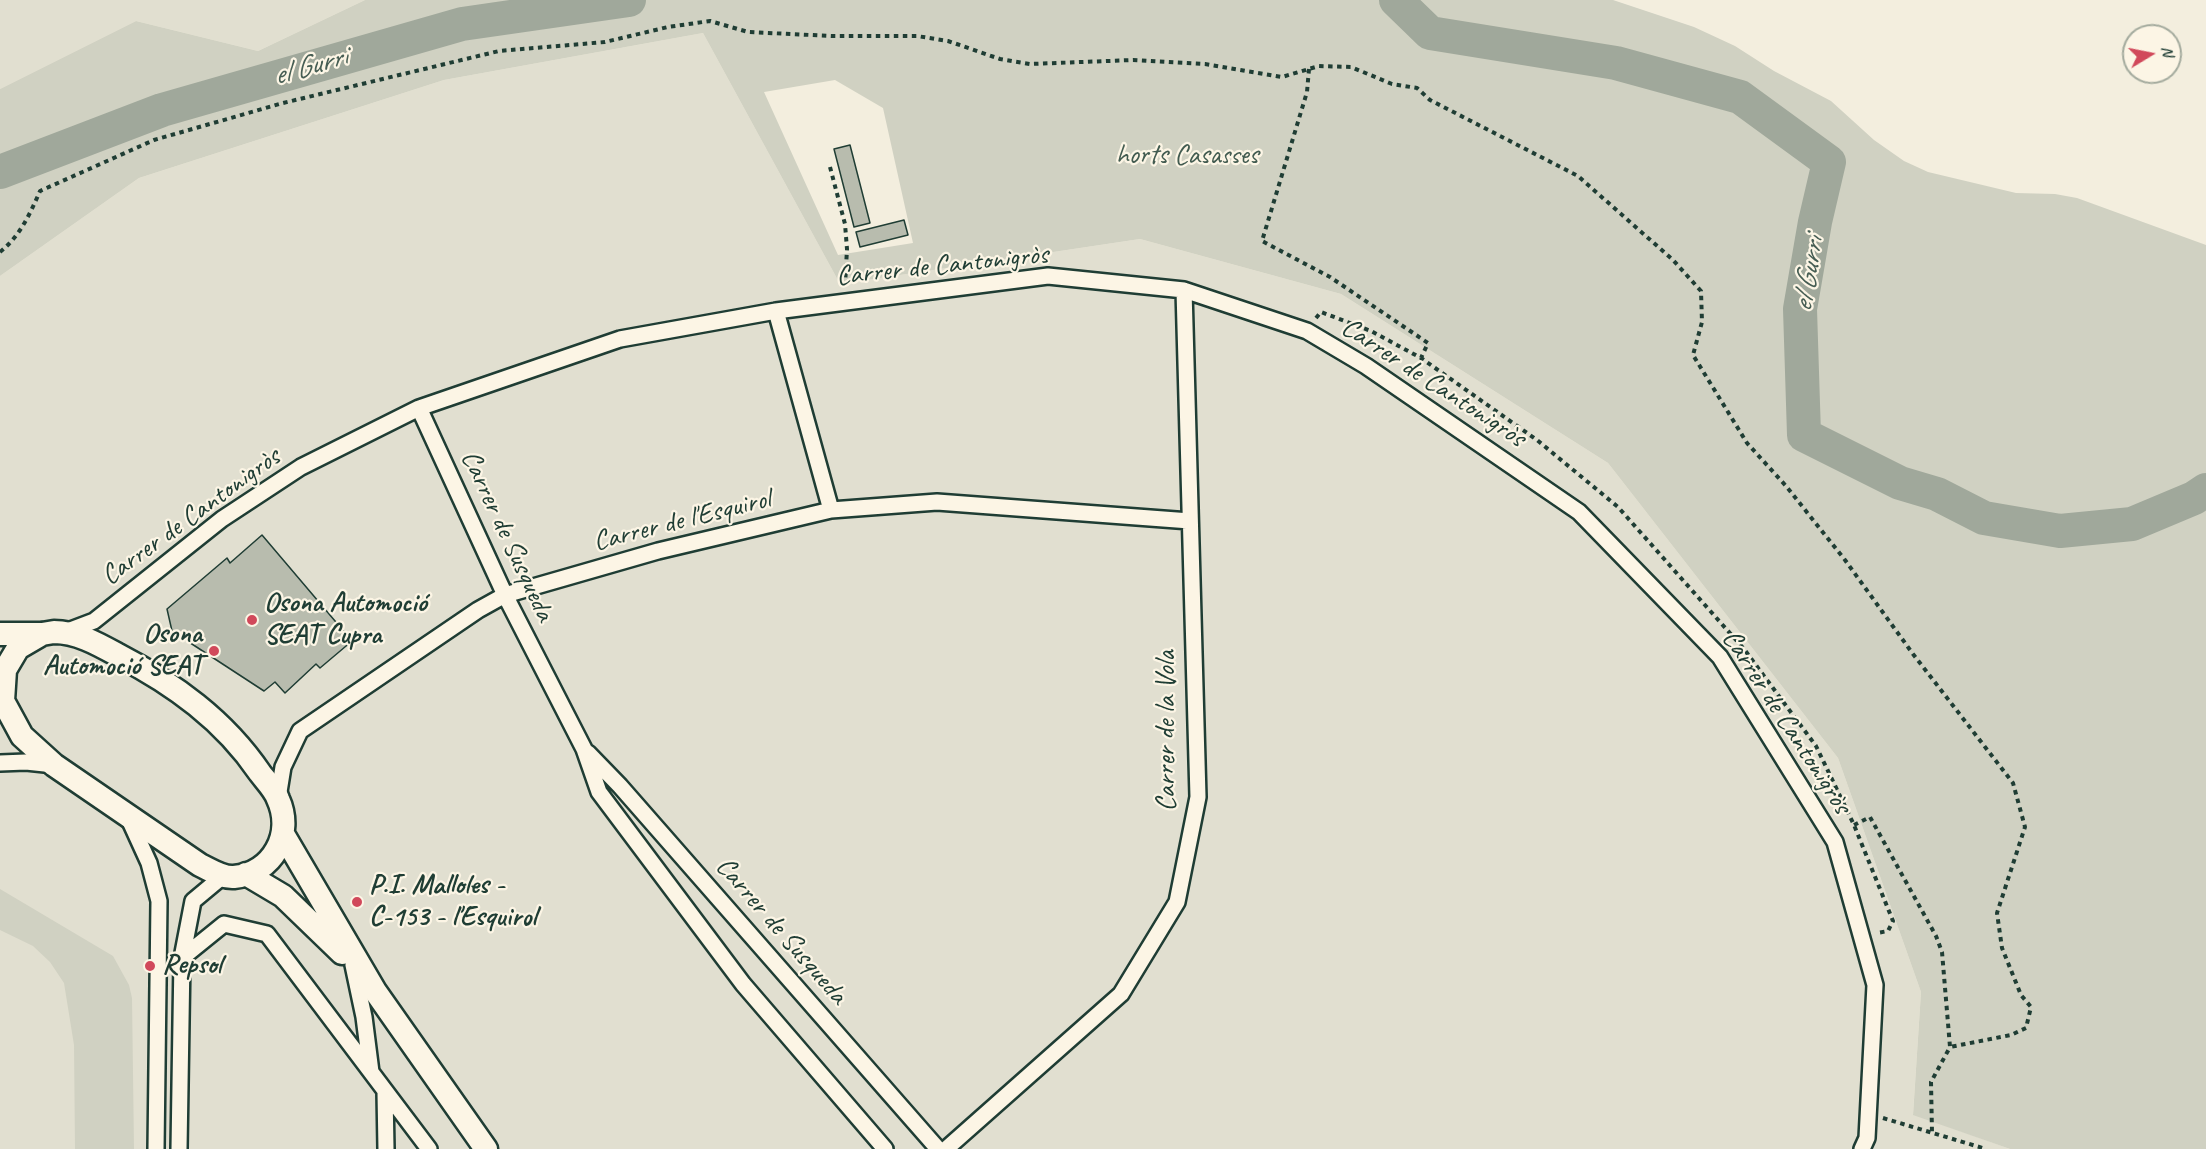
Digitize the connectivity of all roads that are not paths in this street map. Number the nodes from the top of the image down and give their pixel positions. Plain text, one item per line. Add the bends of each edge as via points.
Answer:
1 (1184, 290) junction
2 (776, 311) junction
3 (418, 408) junction
4 (831, 510) junction
5 (1190, 520) junction
6 (505, 595) junction
7 (65, 632) junction
8 (0, 634) edge
9 (42, 634) junction
10 (2, 701) edge
11 (584, 749) junction
12 (0, 763) edge
13 (54, 765) junction
14 (278, 798) junction
15 (128, 817) junction
16 (283, 834) junction
17 (246, 874) junction
18 (224, 876) junction
19 (182, 958) junction
20 (353, 965) junction
21 (375, 991) junction
22 (372, 1073) junction
23 (385, 1092) junction
24 (156, 1149) edge
25 (179, 1149) edge
26 (386, 1149) edge
27 (429, 1149) edge
28 (486, 1149) edge
29 (885, 1149) edge
30 (938, 1149) edge
31 (946, 1149) edge
32 (1862, 1149) edge

1 - 2 street, Carrer de Cantonigròs via 1048,276
1 - 5 street, Carrer de la Vola
1 - 32 street, Carrer de Cantonigròs via 1307,331 1366,366 1579,512 1720,657 1835,843 1875,984 1867,1138
2 - 3 street, Carrer de Cantonigròs via 620,339
2 - 4 street
3 - 6 street, Carrer de Susqueda
3 - 7 street, Carrer de Cantonigròs via 301,466 222,519 94,621
4 - 5 street, Carrer de l'Esquirol via 937,502
4 - 6 street, Carrer de l'Esquirol via 658,550
5 - 31 street, Carrer de la Vola via 1198,797 1177,902 1121,994
6 - 11 street, Carrer de Susqueda
6 - 14 street, Carrer de l'Esquirol via 300,730 283,767
7 - 9 street
7 - 14 street via 96,643 155,674 198,704 245,750
8 - 9 street
9 - 10 street via 18,648 5,670
10 - 13 street via 22,736
11 - 29 street, Carrer de Susqueda via 599,792 642,850 743,984
11 - 30 street, Carrer de Susqueda
12 - 13 street
13 - 15 street
14 - 16 street
15 - 18 street via 200,866
15 - 24 street via 148,862 159,901
16 - 17 street via 272,858
16 - 21 street
17 - 18 street
17 - 20 street via 283,896
18 - 19 street via 193,901
19 - 22 street via 224,924 267,934
19 - 25 street
20 - 21 street
20 - 22 street
21 - 28 street
22 - 23 street
23 - 26 street
23 - 27 street

